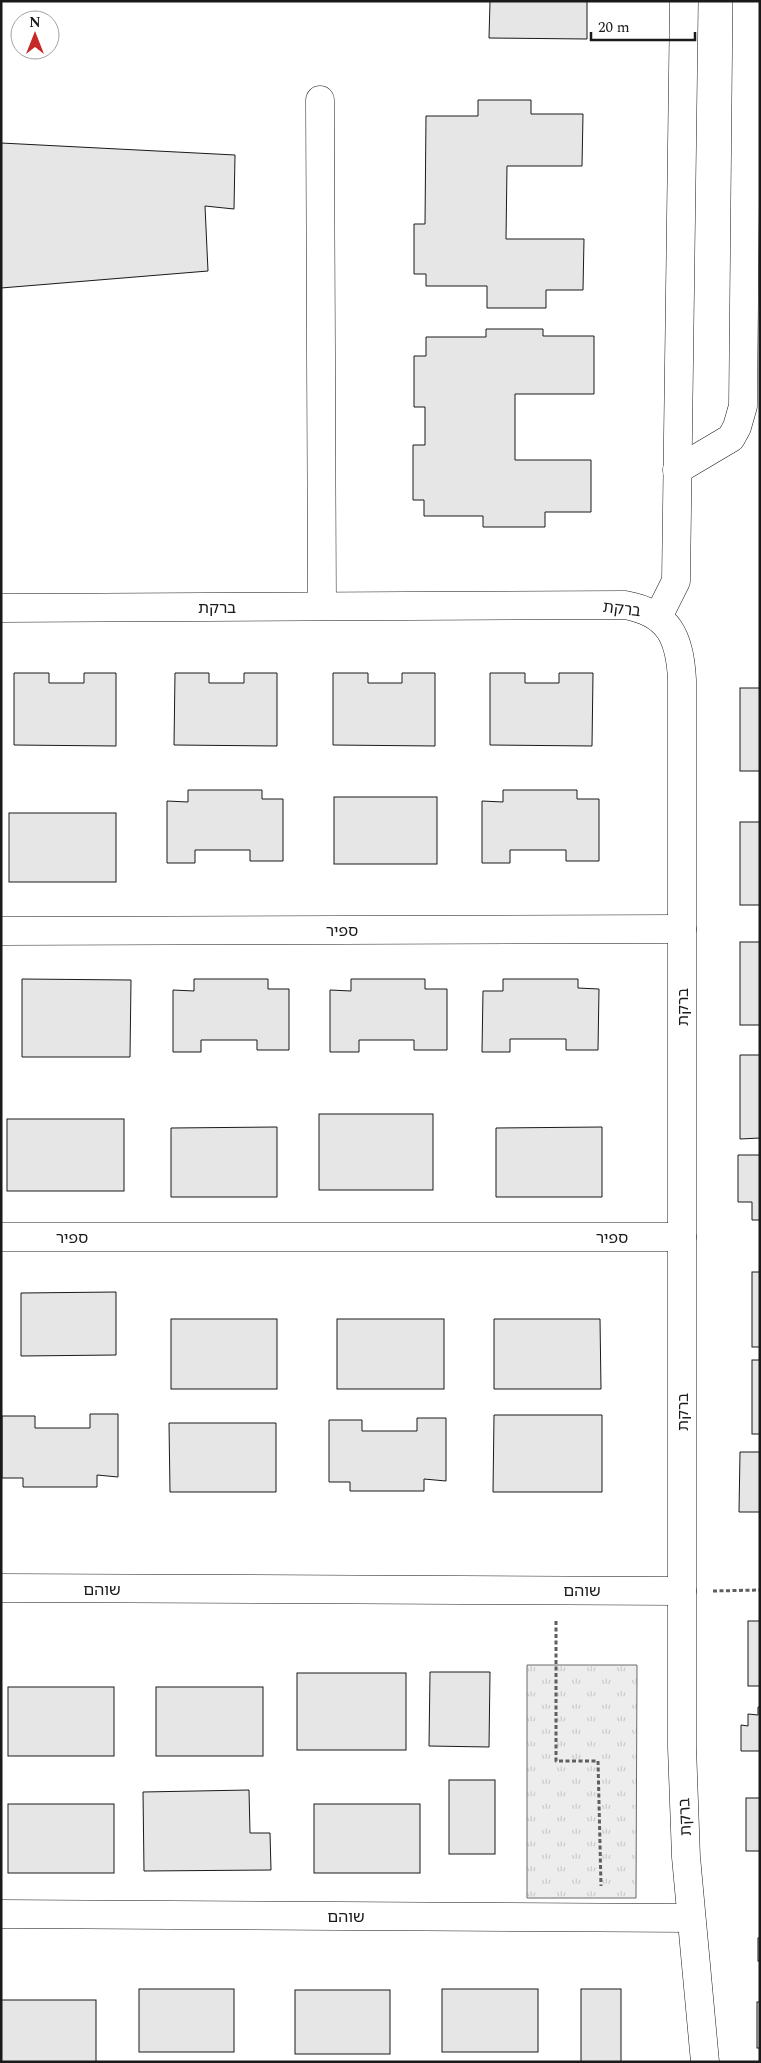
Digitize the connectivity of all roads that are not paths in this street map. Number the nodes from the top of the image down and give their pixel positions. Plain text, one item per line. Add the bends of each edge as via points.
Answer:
1 (684, 1) edge
2 (746, 1) edge
3 (320, 100) dead end
4 (677, 470) junction
5 (322, 606) junction
6 (1, 608) edge
7 (658, 616) junction
8 (682, 929) junction
9 (1, 931) edge
10 (1, 1237) edge
11 (682, 1237) junction
12 (1, 1588) edge
13 (682, 1591) junction
14 (1, 1914) edge
15 (691, 1918) junction
16 (705, 2062) edge

1 - 4 street
2 - 4 street via 743,406 730,438
3 - 5 street
4 - 7 street via 676,581
5 - 6 street, ברקת
5 - 7 street, ברקת via 611,604 637,607
7 - 8 street, ברקת via 677,642 682,666
8 - 9 street, ספיר
8 - 11 street, ברקת
10 - 11 street, ספיר
11 - 13 street, ברקת
12 - 13 street, שוהם
13 - 15 street, ברקת via 683,1784
14 - 15 street, שוהם
15 - 16 street, ברקת

